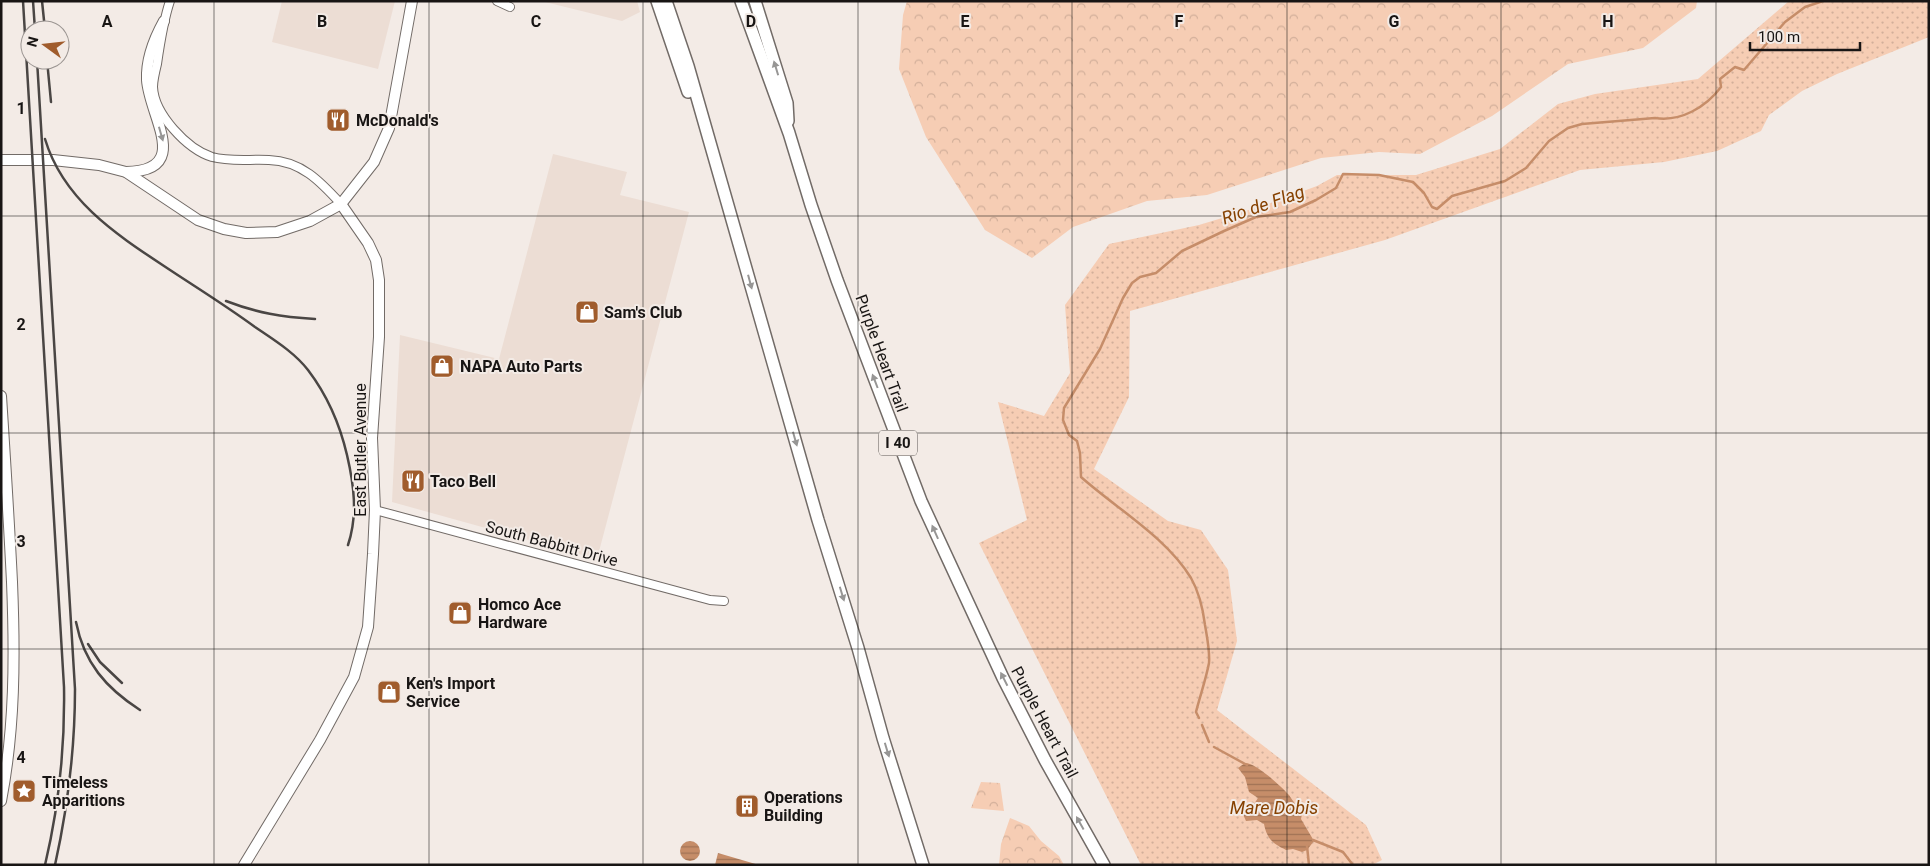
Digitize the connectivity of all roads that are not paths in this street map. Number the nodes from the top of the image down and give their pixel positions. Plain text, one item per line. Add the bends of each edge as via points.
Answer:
1 (170, 1) edge
2 (412, 1) edge
3 (497, 1) edge
4 (657, 1) edge
5 (666, 1) edge
6 (741, 1) edge
7 (755, 1) edge
8 (510, 7) dead end
9 (164, 21) junction
10 (789, 133) junction
11 (1, 160) edge
12 (126, 172) junction
13 (341, 204) junction
14 (741, 249) junction
15 (1, 396) edge
16 (375, 510) junction
17 (724, 601) dead end
18 (3, 784) edge
19 (1, 801) edge
20 (244, 865) edge
21 (923, 865) edge
22 (1104, 865) edge

1 - 9 street
2 - 13 main road via 388,128 374,162
3 - 8 street
4 - 14 highway via 731,231
5 - 14 highway
6 - 10 highway, Purple Heart Trail / I 40
10 -> 7 highway via 787,103
9 -> 12 main road via 152,43 147,78 163,138 163,153 154,166 140,172
9 - 13 street via 154,92 168,122 186,141 211,157 270,160 294,165 320,180
22 -> 10 highway, Purple Heart Trail / I 40 via 1003,678 922,501 837,280
11 - 12 main road via 53,160
12 - 13 main road via 198,220 246,233 277,232 310,221
13 - 16 main road, East Butler Avenue via 368,243 376,260 379,280 372,438
14 -> 21 highway via 818,520
15 - 18 main road via 14,659 11,736
16 - 17 street, South Babbitt Drive
16 - 20 main road, East Butler Avenue via 368,627 354,678
18 - 19 main road

